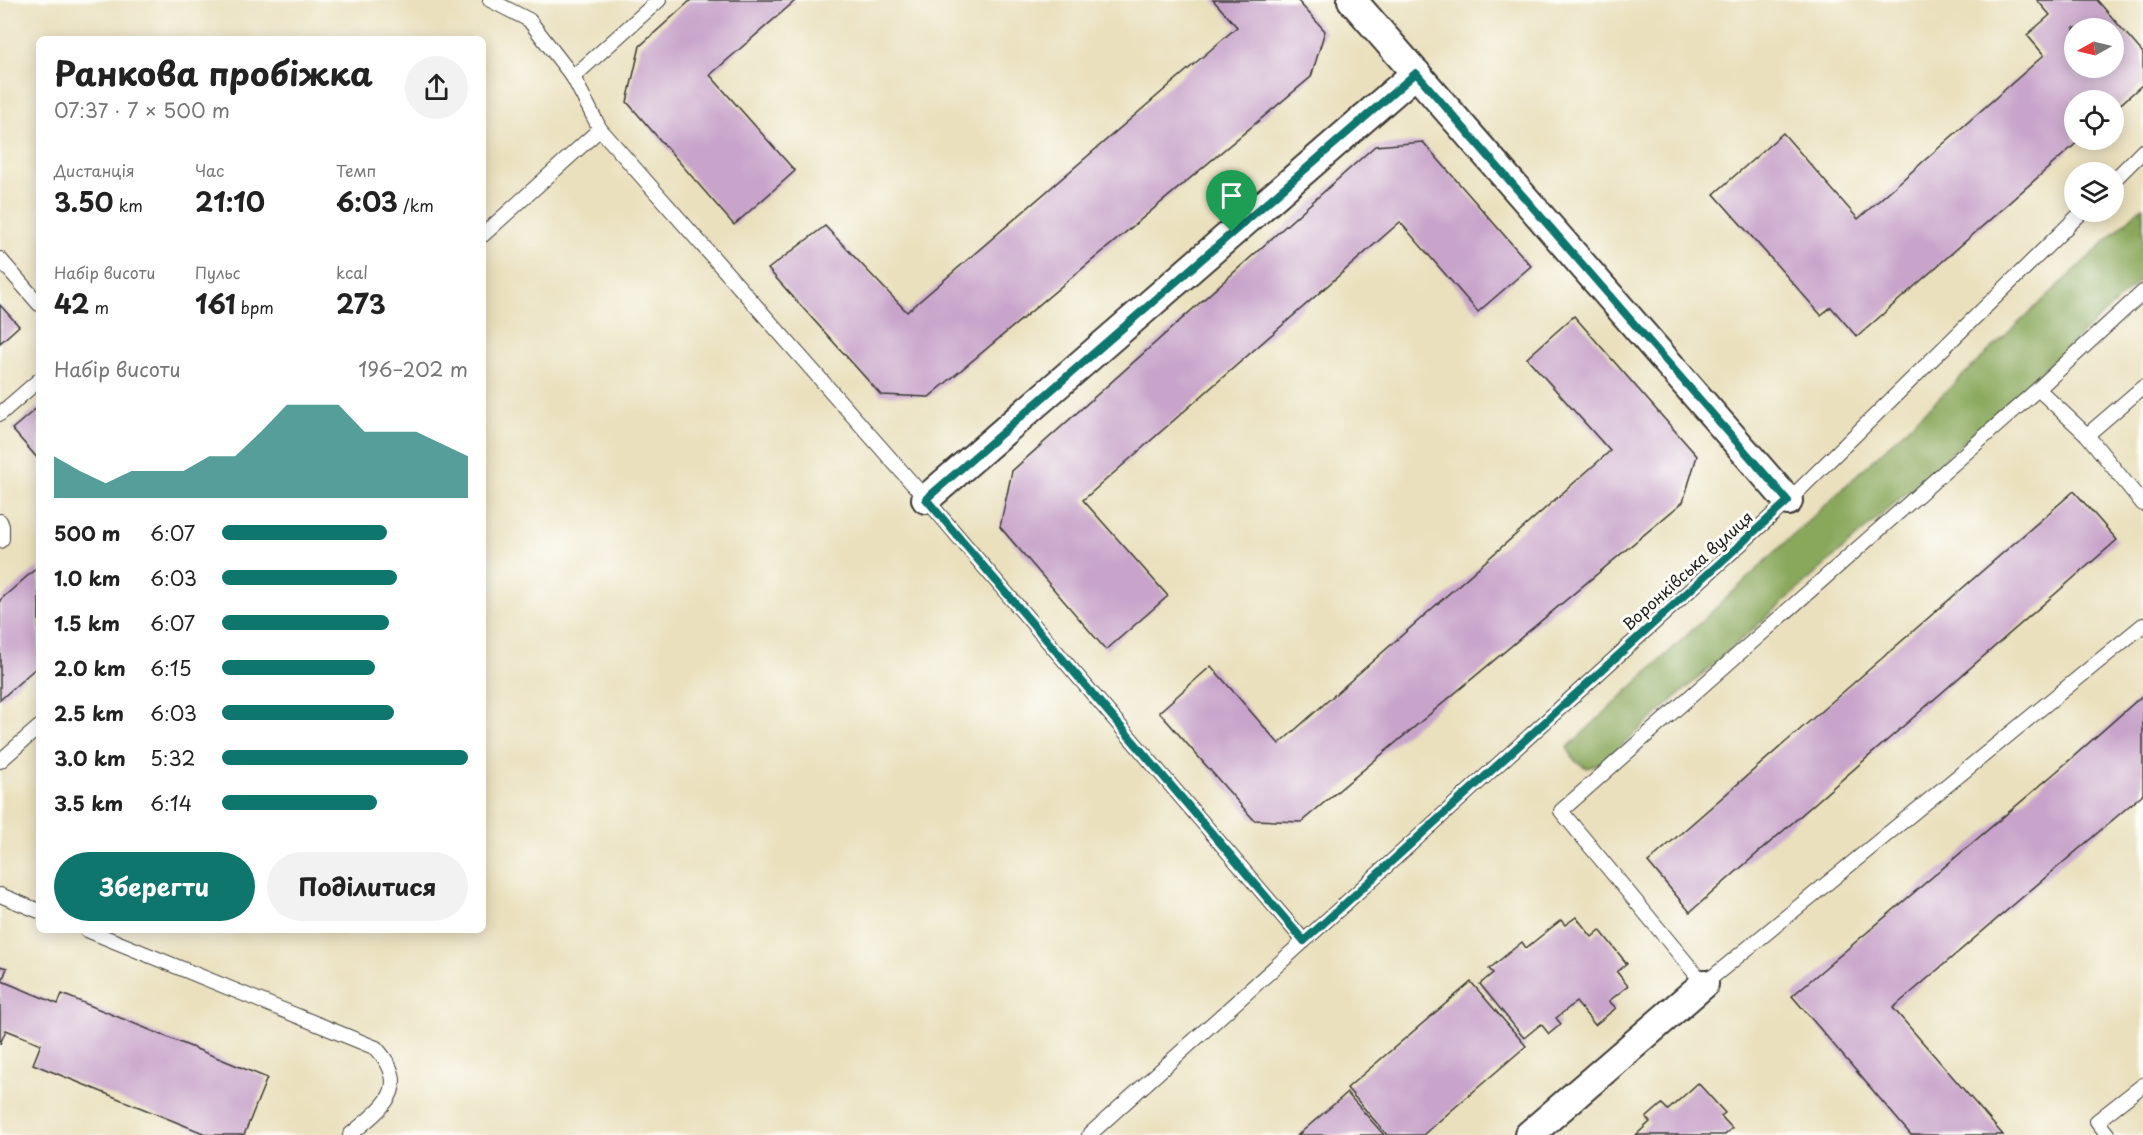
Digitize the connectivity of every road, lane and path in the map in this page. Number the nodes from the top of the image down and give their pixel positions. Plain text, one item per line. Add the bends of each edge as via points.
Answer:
1 (490, 0) edge
2 (659, 0) edge
3 (1352, 0) edge
4 (1416, 73) junction
5 (573, 77) junction
6 (600, 129) junction
7 (2143, 151) edge
8 (2124, 170) edge
9 (2072, 222) edge
10 (486, 232) edge
11 (0, 259) edge
12 (2143, 292) edge
13 (36, 301) edge
14 (36, 383) edge
15 (2143, 387) edge
16 (2038, 389) junction
17 (0, 414) edge
18 (2087, 435) junction
19 (926, 499) junction
20 (1788, 501) junction
21 (2143, 504) edge
22 (0, 521) edge
23 (0, 541) edge
24 (2143, 625) edge
25 (36, 730) edge
26 (0, 761) edge
27 (0, 895) edge
28 (36, 909) edge
29 (94, 933) edge
30 (1304, 941) junction
31 (1704, 984) junction
32 (2143, 1085) edge
33 (350, 1135) edge
34 (1089, 1135) edge
35 (1529, 1135) edge
36 (2108, 1135) edge

1 - 5 lane via 529,20
2 - 5 lane
3 - 4 street
4 - 19 street
4 - 20 street
5 - 6 lane
6 - 10 lane
6 - 19 lane
7 - 8 lane
9 - 20 lane, Воронківська вулиця
11 - 13 lane
12 - 16 lane
14 - 17 lane
15 - 18 lane
16 - 18 lane
16 - 31 lane via 1561,811
18 - 21 lane
19 - 30 lane
20 - 30 lane, Воронківська вулиця
22 - 23 lane
24 - 31 lane
25 - 26 lane
27 - 28 lane
29 - 33 lane via 376,1048 388,1061 393,1081 388,1101
30 - 34 lane, Воронківська вулиця
31 - 35 street
32 - 36 lane via 2097,1122

